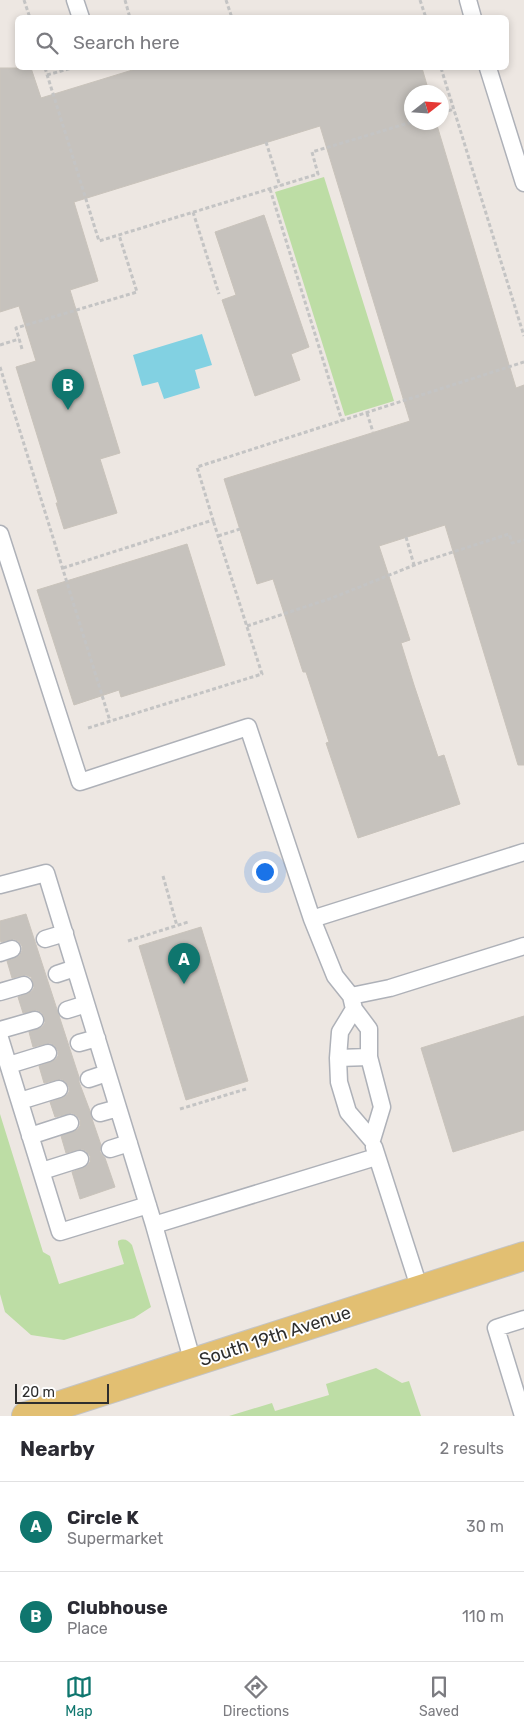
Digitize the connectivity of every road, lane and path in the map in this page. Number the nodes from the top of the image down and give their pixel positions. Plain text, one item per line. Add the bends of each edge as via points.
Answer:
1 (24, 0) edge
2 (76, 0) edge
3 (125, 0) edge
4 (226, 0) edge
5 (420, 0) edge
6 (468, 0) edge
7 (29, 15) edge
8 (80, 15) edge
9 (129, 15) edge
10 (231, 15) edge
11 (425, 15) edge
12 (472, 15) edge
13 (46, 70) edge
14 (65, 70) edge
15 (442, 70) edge
16 (489, 70) edge
17 (48, 75) junction
18 (454, 109) junction
19 (449, 111) edge
20 (404, 124) edge
21 (266, 142) dead end
22 (524, 183) edge
23 (280, 186) junction
24 (270, 189) junction
25 (193, 212) junction
26 (119, 235) junction
27 (219, 294) dead end
28 (524, 336) edge
29 (19, 340) junction
30 (0, 345) edge
31 (22, 349) dead end
32 (524, 362) edge
33 (0, 367) edge
34 (367, 413) junction
35 (342, 421) junction
36 (373, 432) dead end
37 (213, 520) junction
38 (240, 529) dead end
39 (0, 534) edge
40 (218, 536) junction
41 (406, 537) dead end
42 (524, 540) edge
43 (414, 565) junction
44 (63, 568) junction
45 (247, 626) junction
46 (110, 721) junction
47 (65, 734) junction
48 (524, 852) edge
49 (163, 876) dead end
50 (0, 885) edge
51 (312, 919) junction
52 (188, 922) dead end
53 (177, 926) junction
54 (64, 933) junction
55 (45, 939) dead end
56 (128, 941) dead end
57 (524, 946) edge
58 (75, 968) junction
59 (57, 974) dead end
60 (24, 985) dead end
61 (0, 992) edge
62 (352, 1003) junction
63 (86, 1004) junction
64 (67, 1010) dead end
65 (35, 1020) dead end
66 (0, 1030) edge
67 (0, 1038) edge
68 (97, 1038) junction
69 (79, 1043) dead end
70 (48, 1053) dead end
71 (369, 1057) junction
72 (338, 1058) junction
73 (9, 1065) junction
74 (108, 1073) junction
75 (89, 1079) dead end
76 (59, 1089) dead end
77 (246, 1089) dead end
78 (20, 1101) junction
79 (118, 1108) junction
80 (180, 1109) dead end
81 (100, 1113) dead end
82 (70, 1123) dead end
83 (30, 1136) junction
84 (372, 1140) junction
85 (129, 1143) junction
86 (110, 1150) dead end
87 (376, 1157) junction
88 (80, 1159) dead end
89 (42, 1171) junction
90 (148, 1205) junction
91 (154, 1226) junction
92 (524, 1256) edge
93 (420, 1290) junction
94 (524, 1319) edge
95 (193, 1363) junction
96 (26, 1416) edge
97 (523, 1416) edge

1 - 7 path
2 - 8 lane
3 - 9 path
4 - 10 path
5 - 11 path
6 - 12 lane
13 - 17 path
14 - 17 path
15 - 18 path
16 - 22 lane
17 - 26 path via 99,241
18 - 19 path
18 - 28 path
20 - 23 path via 312,152 318,174
21 - 23 path
23 - 24 path
24 - 25 path
24 - 35 path
25 - 26 path
25 - 27 path
26 - 29 path via 137,292 16,328
29 - 30 path
29 - 31 path
32 - 34 path
33 - 44 path
34 - 35 path
34 - 36 path
35 - 37 path via 197,467
37 - 40 path
37 - 44 path
38 - 40 path
39 - 47 lane
40 - 45 path
41 - 43 path
42 - 43 path via 512,544 509,534
43 - 45 path via 332,598
44 - 46 path
45 - 46 path via 262,674
46 - 47 path
47 - 51 lane via 80,782 248,727
48 - 51 lane
49 - 53 path
50 - 54 lane via 46,873
51 - 62 lane via 335,976
52 - 53 path
53 - 56 path
54 - 55 lane
54 - 58 lane
57 - 62 lane
58 - 59 lane
58 - 63 lane
60 - 61 lane
62 - 71 lane via 369,1029
62 - 72 lane via 340,1032
63 - 64 lane
63 - 68 lane
65 - 66 lane
67 - 73 lane
68 - 69 lane
68 - 74 lane
70 - 73 lane
71 - 72 lane
71 - 84 lane via 382,1107
72 - 84 lane via 339,1082 348,1112
73 - 78 lane
74 - 75 lane
74 - 79 lane
76 - 78 lane
77 - 80 path
78 - 83 lane
79 - 81 lane
79 - 85 lane
82 - 83 lane
83 - 89 lane
84 - 87 lane
85 - 86 lane
85 - 90 lane
87 - 91 lane
87 - 93 lane
88 - 89 lane
89 - 90 lane via 60,1232
90 - 91 lane
91 - 95 lane
92 - 93 main road, South 19th Avenue
93 - 95 main road, South 19th Avenue
94 - 97 lane via 496,1328
95 - 96 main road, South 19th Avenue

